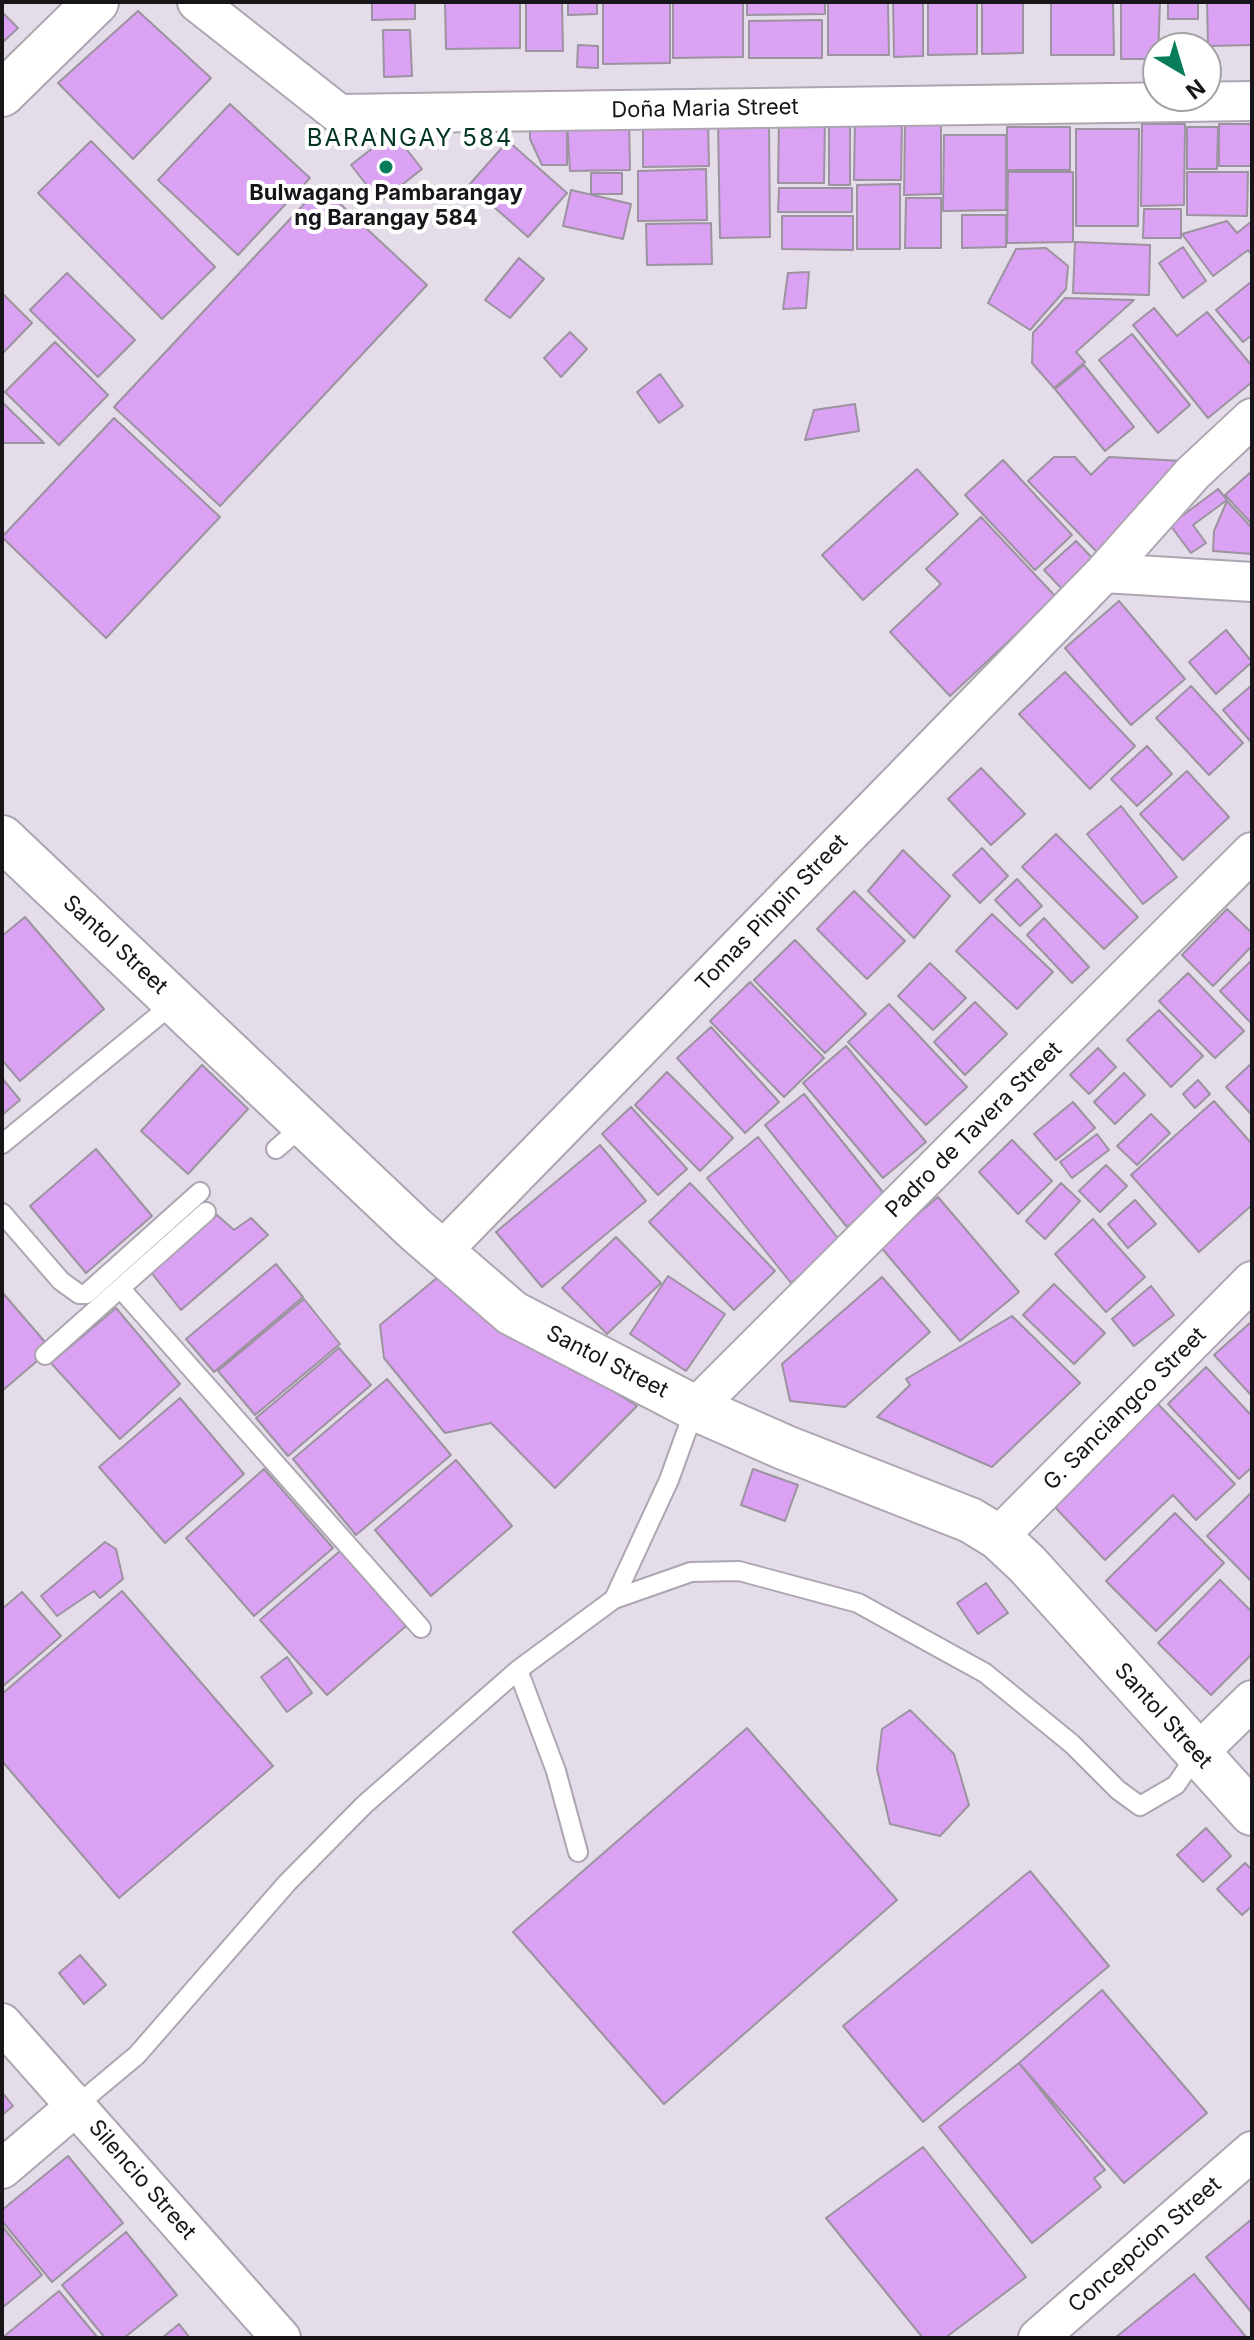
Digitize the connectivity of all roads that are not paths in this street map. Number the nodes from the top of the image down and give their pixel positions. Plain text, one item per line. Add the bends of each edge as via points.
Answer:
1 (96, 2) edge
2 (197, 2) edge
3 (2, 94) edge
4 (1252, 101) edge
5 (1252, 418) edge
6 (1104, 573) junction
7 (1252, 582) edge
8 (7, 851) edge
9 (1252, 852) edge
10 (175, 1002) junction
11 (2, 1144) edge
12 (200, 1192) dead end
13 (206, 1212) dead end
14 (2, 1213) edge
15 (440, 1253) junction
16 (1252, 1281) edge
17 (121, 1289) junction
18 (45, 1355) dead end
19 (695, 1408) junction
20 (998, 1537) junction
21 (614, 1599) junction
22 (421, 1628) dead end
23 (518, 1670) junction
24 (1252, 1700) edge
25 (1197, 1754) junction
26 (1252, 1813) edge
27 (578, 1852) dead end
28 (2, 2023) edge
29 (76, 2106) junction
30 (1252, 2151) edge
31 (2, 2169) edge
32 (281, 2338) edge
33 (1038, 2338) edge

1 - 3 street
2 - 4 street, Doña Maria Street via 339,114
5 - 6 street, Tomas Pinpin Street via 1193,473
6 - 7 street
6 - 15 street, Tomas Pinpin Street
8 - 10 street, Santol Street
9 - 19 street, Padro de Tavera Street
10 - 11 lane
10 - 15 street, Santol Street via 290,1137
12 - 14 lane via 86,1294 61,1281
13 - 17 lane
15 - 19 street, Santol Street via 512,1313
16 - 20 street, G. Sanciangco Street
17 - 18 lane
17 - 22 lane
19 - 20 street, Santol Street via 970,1520
19 - 21 lane via 669,1480
20 - 25 street, Santol Street
21 - 23 lane
21 - 25 lane via 691,1572 739,1571 858,1603 985,1673 1140,1806 1176,1785
23 - 27 lane via 556,1771
23 - 29 lane via 364,1805 287,1883 137,2055
24 - 25 street
25 - 26 street, Santol Street
28 - 29 street, Silencio Street
29 - 31 street
29 - 32 street, Silencio Street
30 - 33 street, Concepcion Street

